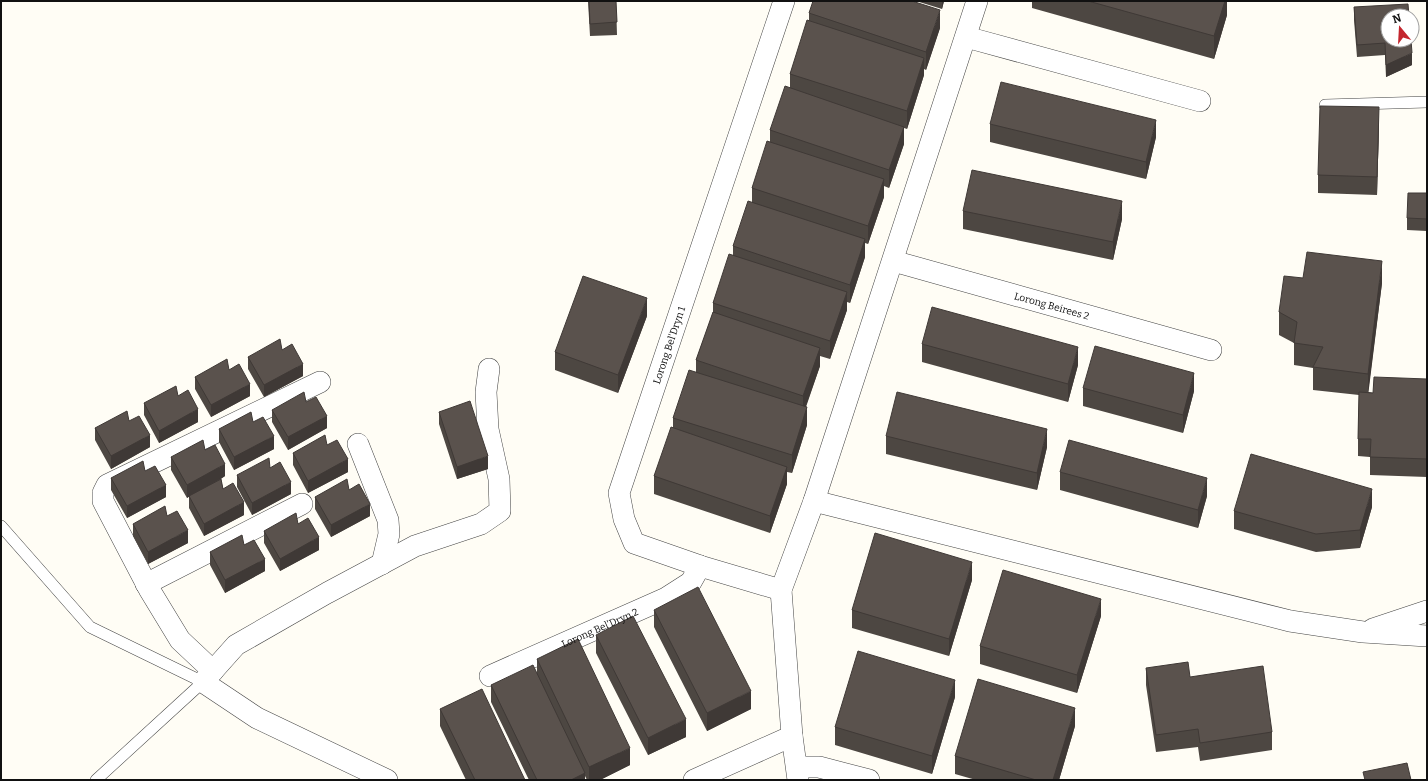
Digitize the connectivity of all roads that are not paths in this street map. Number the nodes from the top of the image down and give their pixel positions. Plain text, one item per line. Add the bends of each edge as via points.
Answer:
1 (784, 1) edge
2 (977, 1) edge
3 (966, 37) junction
4 (1200, 101) dead end
5 (1427, 102) edge
6 (1325, 105) edge
7 (893, 261) junction
8 (1211, 350) dead end
9 (489, 369) dead end
10 (320, 382) dead end
11 (358, 444) dead end
12 (814, 501) junction
13 (302, 504) dead end
14 (1, 526) edge
15 (382, 564) junction
16 (700, 566) junction
17 (146, 584) junction
18 (781, 590) junction
19 (1427, 611) edge
20 (1363, 632) junction
21 (1427, 636) edge
22 (490, 676) dead end
23 (208, 677) junction
24 (792, 736) junction
25 (798, 773) edge
26 (96, 780) edge
27 (387, 780) edge
28 (694, 780) edge
29 (869, 780) edge

1 - 16 street, Lorong Bel'Dryn 1 via 619,493 624,519 634,543
2 - 3 street
3 - 4 street
3 - 7 street
5 - 6 lane
7 - 8 street, Lorong Beirees 2
7 - 12 street
9 - 15 street via 486,392 488,429 499,479 500,511 481,524 415,546
10 - 17 street via 106,485 103,500
11 - 15 street via 388,520 389,534
12 - 18 street
12 - 20 street via 1290,621
13 - 17 street
14 - 23 lane via 90,628
15 - 23 street via 236,645
16 - 18 street, Lorong Bel'Dryn 1
16 - 22 street, Lorong Bel'Dryn 2 via 691,582 666,598
17 - 23 street via 180,640
18 - 24 street
19 - 20 street
20 - 21 street
23 - 26 lane
23 - 27 street via 257,718
24 - 25 street
24 - 28 street
25 - 29 street via 818,767

